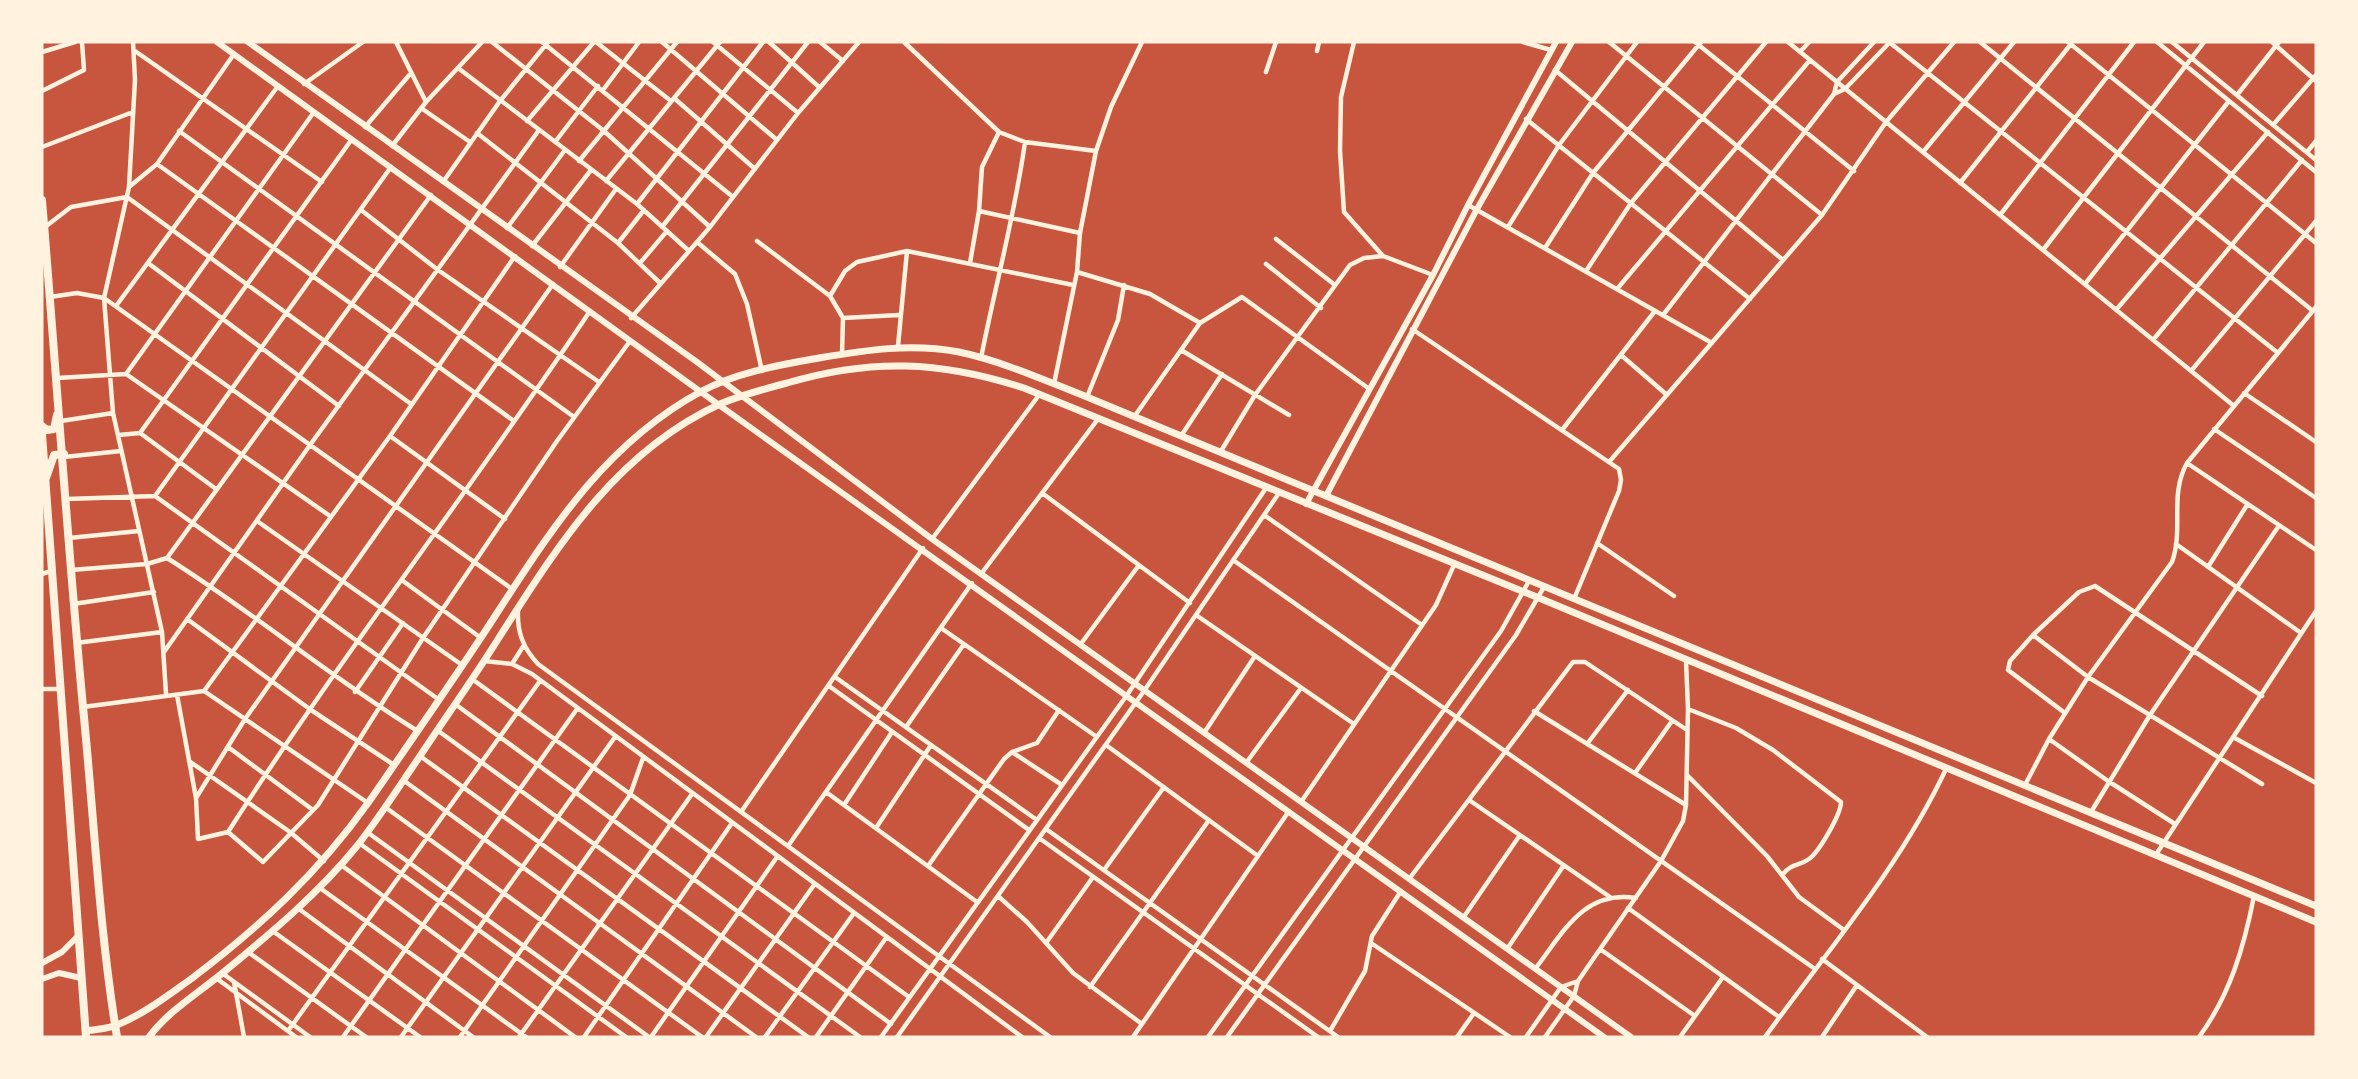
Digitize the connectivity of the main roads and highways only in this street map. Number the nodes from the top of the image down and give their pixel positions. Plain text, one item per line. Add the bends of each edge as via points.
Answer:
1 (42, 200) edge
2 (59, 402) junction
3 (42, 426) edge
4 (42, 434) edge
5 (64, 455) junction
6 (45, 482) junction
7 (44, 498) edge
8 (2041, 792) junction
9 (2036, 807) junction
10 (2316, 906) edge
11 (2316, 922) edge
12 (115, 1026) junction
13 (86, 1034) edge
14 (117, 1037) edge
15 (149, 1037) edge

1 - 2 main road
2 - 3 main road via 55,427 49,430
2 - 5 main road
4 - 6 main road
5 - 6 main road via 52,458
5 - 12 main road via 76,644
6 - 7 main road
7 - 13 main road via 62,689
8 - 9 main road
8 - 10 main road
8 - 12 main road via 1054,384 959,352 898,346 842,354 722,381 701,391 647,430 596,474 553,526 481,638 324,861 217,960 165,998
9 - 11 main road
9 - 15 main road via 1539,598 1040,395 953,369 908,365 827,371 719,405 659,441 607,485 561,541 404,780 341,866 274,932
12 - 13 main road
12 - 14 main road

